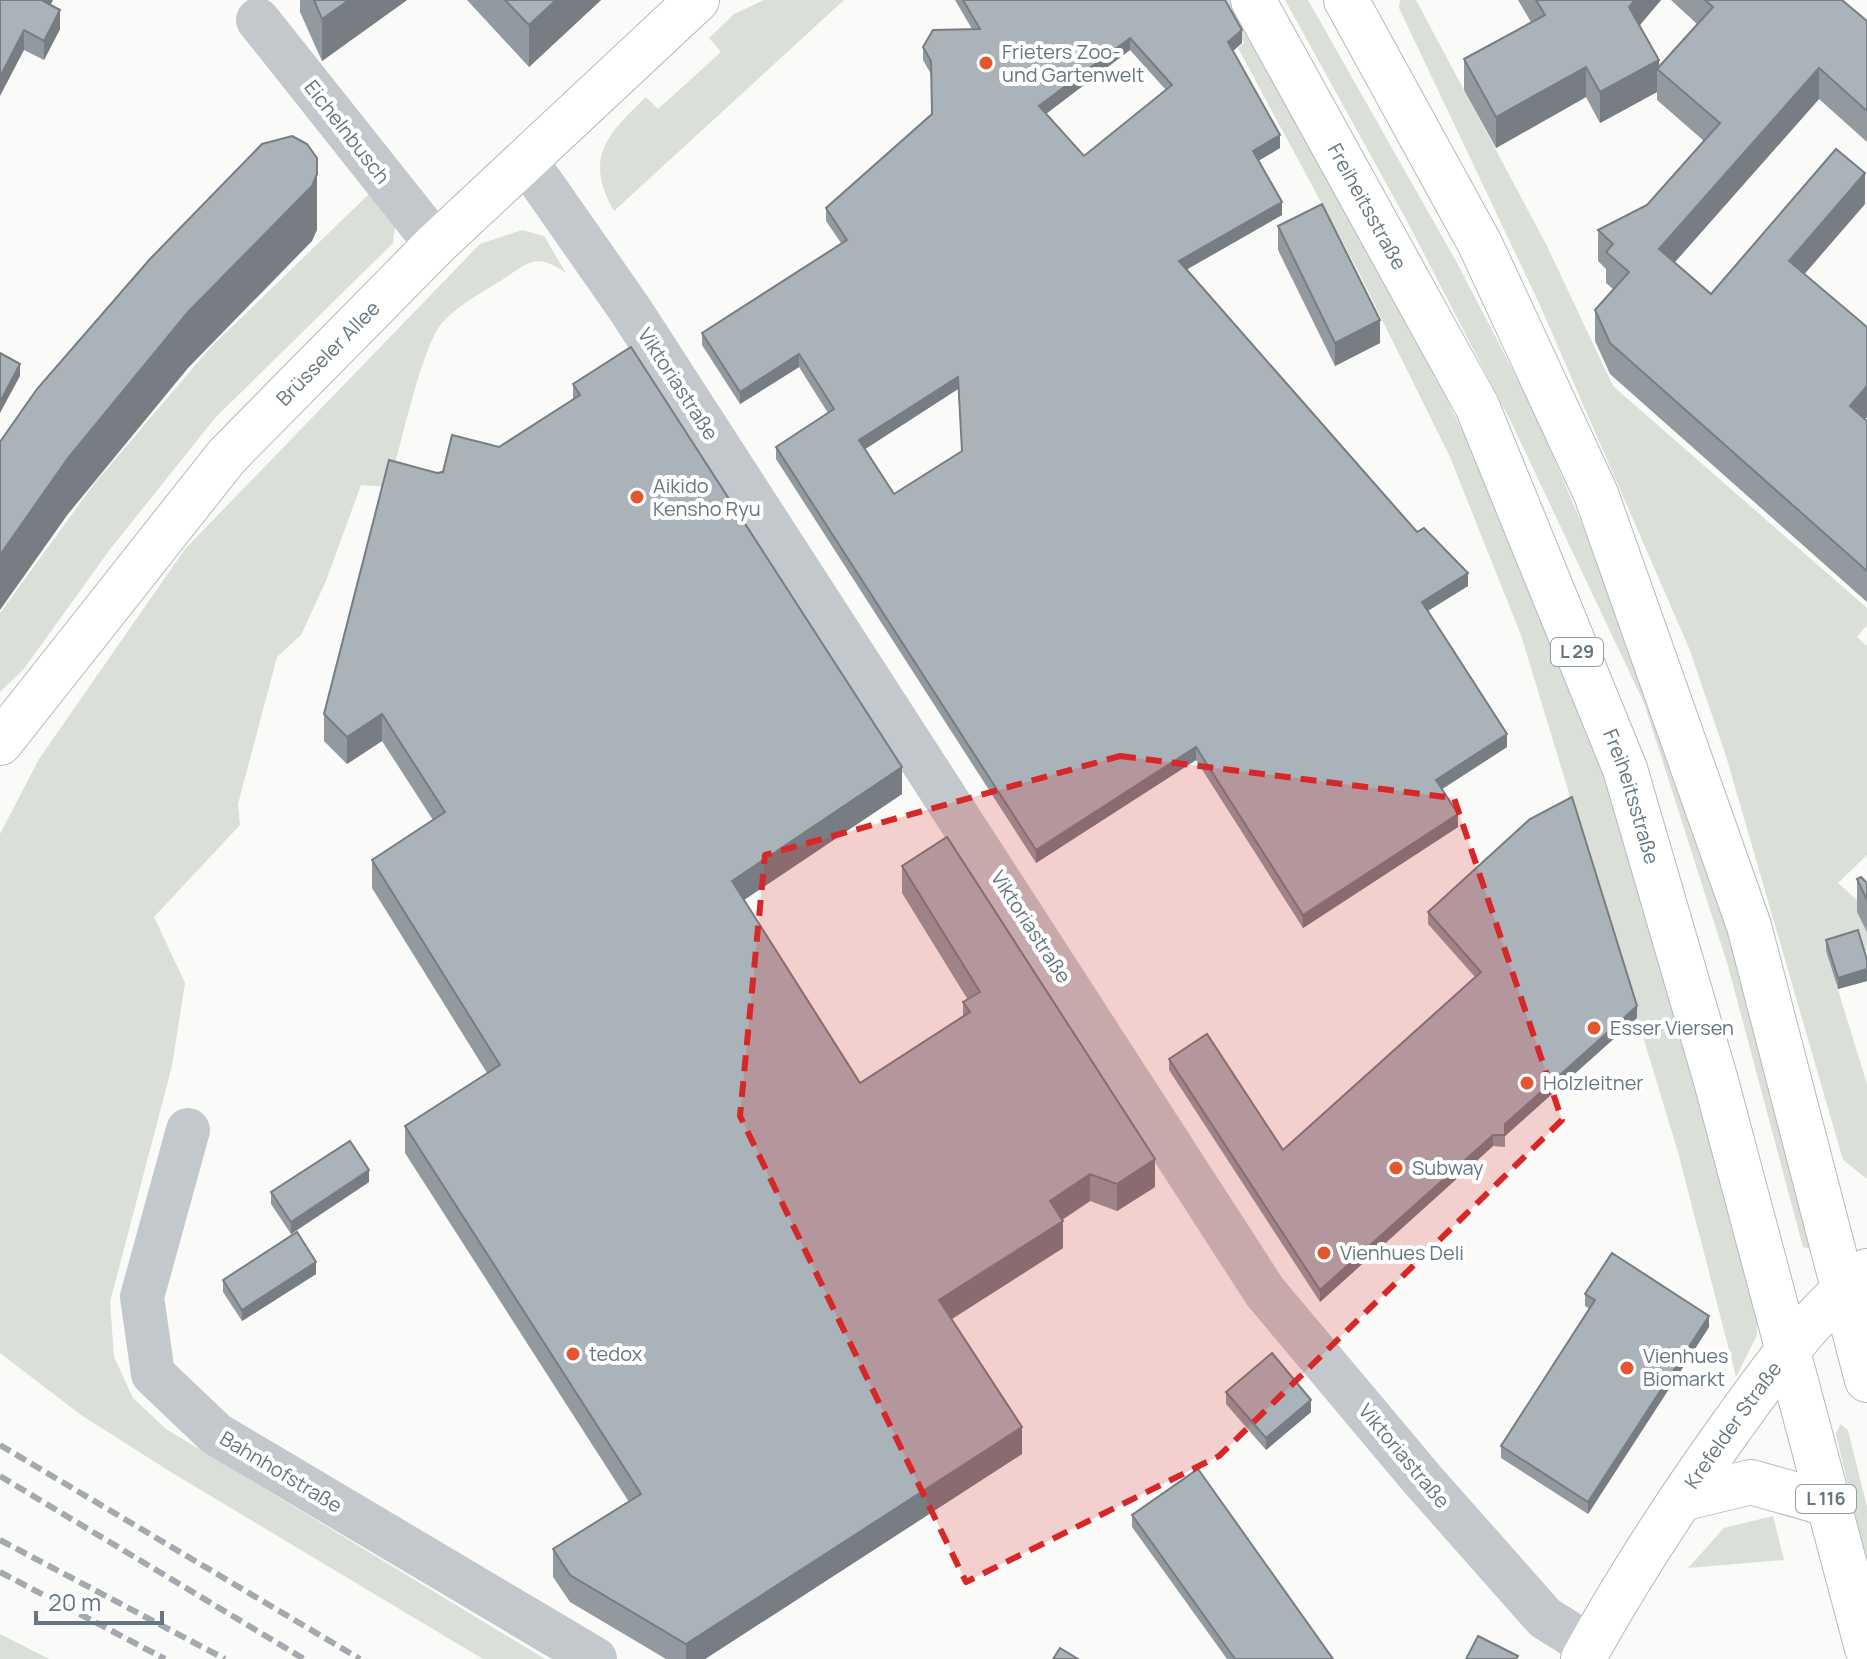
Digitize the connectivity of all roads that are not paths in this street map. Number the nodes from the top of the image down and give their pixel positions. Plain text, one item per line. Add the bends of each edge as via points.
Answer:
1 (697, 0) edge
2 (1253, 0) edge
3 (1346, 0) edge
4 (258, 20) dead end
5 (527, 162) junction
6 (436, 244) junction
7 (0, 743) edge
8 (188, 1130) dead end
9 (1855, 1280) edge
10 (1786, 1350) junction
11 (1867, 1380) edge
12 (1681, 1499) junction
13 (1828, 1504) junction
14 (1867, 1648) edge
15 (1587, 1652) edge
16 (595, 1659) edge

1 - 5 main road, Brüsseler Allee
2 - 10 main road, Freiheitsstraße / L 29 via 1477,406 1625,769 1716,1081
3 - 9 main road via 1480,244 1596,494 1749,926
4 - 6 street, Eichelnbusch
5 - 6 main road, Brüsseler Allee
5 - 15 street, Viktoriastraße via 639,324 1265,1292 1545,1618
6 - 7 main road, Brüsseler Allee via 227,456
8 - 16 street, Bahnhofstraße via 142,1297 153,1374 216,1434
9 - 10 main road, Krefelder Straße
9 - 11 main road
10 - 12 main road, Krefelder Straße
10 - 13 main road, Freiheitsstraße / L 116
12 - 13 main road, Krefelder Straße via 1751,1482
12 - 15 main road, Krefelder Straße
13 - 14 main road, Freiheitsstraße / L 116

